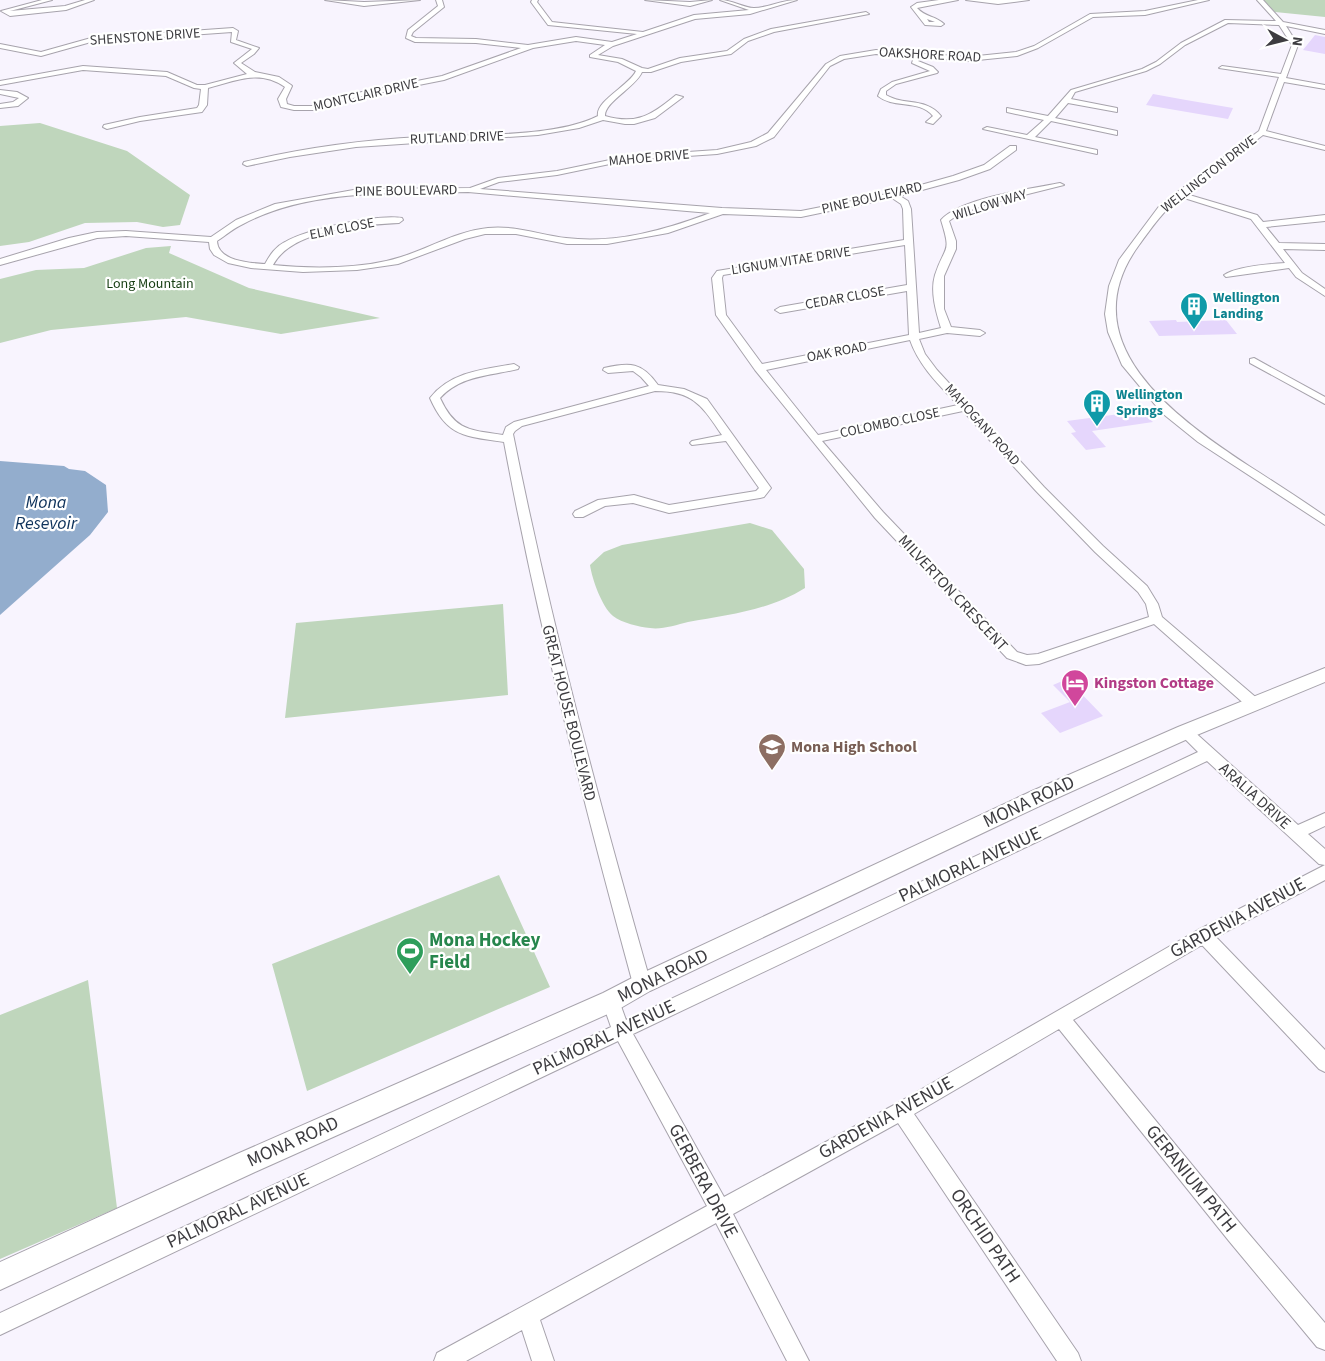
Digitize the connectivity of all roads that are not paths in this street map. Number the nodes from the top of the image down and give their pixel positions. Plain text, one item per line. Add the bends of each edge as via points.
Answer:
1 (49, 0) edge
2 (91, 0) edge
3 (328, 0) edge
4 (417, 0) edge
5 (439, 0) edge
6 (535, 0) edge
7 (648, 0) edge
8 (709, 0) edge
9 (723, 0) edge
10 (794, 0) edge
11 (955, 0) edge
12 (969, 0) edge
13 (1026, 0) edge
14 (1206, 0) edge
15 (1260, 0) edge
16 (756, 10) junction
17 (1242, 12) dead end
18 (866, 14) dead end
19 (922, 17) dead end
20 (1227, 21) junction
21 (1281, 23) junction
22 (1325, 32) edge
23 (648, 33) junction
24 (612, 44) junction
25 (0, 46) edge
26 (532, 46) junction
27 (919, 55) junction
28 (1222, 68) dead end
29 (640, 70) junction
30 (253, 74) junction
31 (1284, 78) junction
32 (0, 83) edge
33 (205, 87) junction
34 (1325, 87) edge
35 (807, 90) joint
36 (0, 92) edge
37 (679, 97) dead end
38 (1066, 100) junction
39 (0, 106) edge
40 (1010, 110) dead end
41 (1114, 110) dead end
42 (602, 117) junction
43 (1050, 119) junction
44 (930, 122) dead end
45 (107, 128) dead end
46 (987, 129) dead end
47 (1262, 132) junction
48 (1114, 133) dead end
49 (1029, 138) junction
50 (1014, 148) dead end
51 (1325, 148) edge
52 (1094, 152) dead end
53 (247, 164) dead end
54 (1060, 185) dead end
55 (468, 190) junction
56 (1179, 194) junction
57 (892, 195) junction
58 (722, 211) junction
59 (1325, 218) edge
60 (399, 220) dead end
61 (1261, 226) junction
62 (213, 240) junction
63 (909, 242) junction
64 (1276, 246) junction
65 (1325, 247) edge
66 (0, 262) edge
67 (1291, 265) junction
68 (268, 267) junction
69 (1229, 276) dead end
70 (911, 287) junction
71 (1325, 293) edge
72 (780, 310) dead end
73 (947, 330) junction
74 (980, 333) dead end
75 (914, 337) junction
76 (1254, 361) dead end
77 (514, 367) dead end
78 (759, 368) junction
79 (608, 370) dead end
80 (656, 388) junction
81 (1325, 400) edge
82 (965, 406) junction
83 (729, 437) junction
84 (509, 439) junction
85 (815, 439) junction
86 (696, 443) dead end
87 (579, 514) dead end
88 (1325, 521) edge
89 (1156, 619) junction
90 (1325, 675) edge
91 (1254, 704) junction
92 (1185, 732) junction
93 (1208, 754) junction
94 (1325, 819) edge
95 (1297, 833) junction
96 (1325, 859) edge
97 (1325, 872) edge
98 (1204, 935) junction
99 (642, 984) junction
100 (612, 1001) junction
101 (1060, 1017) junction
102 (620, 1030) junction
103 (1325, 1064) edge
104 (901, 1111) junction
105 (720, 1210) junction
106 (0, 1276) edge
107 (528, 1316) junction
108 (0, 1324) edge
109 (1325, 1340) edge
110 (445, 1361) edge
111 (543, 1361) edge
112 (798, 1361) edge
113 (1070, 1361) edge

1 - 2 street via 4,11 10,14 53,10
3 - 4 street via 364,4
5 - 26 street via 441,7 408,36 414,40
6 - 23 street via 550,24
7 - 8 street via 690,4
9 - 16 street
10 - 16 street, MONTCLAIR DRIVE
11 - 19 street via 916,5 915,10
12 - 13 street
14 - 27 street, OAKSHORE ROAD via 1145,13 1092,15 1036,47 1017,54 968,59
15 - 21 street
16 - 23 street, MONTCLAIR DRIVE via 734,15 694,17
17 - 20 street
18 - 29 street via 773,30 746,40 729,53 680,60 650,71
20 - 21 street
20 - 38 street via 1183,44 1144,70 1073,90
21 - 22 street
21 - 31 street, WELLINGTON DRIVE via 1295,45
23 - 24 street, MONTCLAIR DRIVE
24 - 26 street, MONTCLAIR DRIVE via 576,39
24 - 29 street via 592,56 623,61
25 - 30 street, SHENSTONE DRIVE via 35,55 90,40 233,30 233,41 256,48 237,63
26 - 30 street, MONTCLAIR DRIVE via 444,78 352,96 307,109 284,105 282,99 289,86 282,80
27 - 35 street, OAKSHORE ROAD via 876,52 842,57 828,65
27 - 44 street via 914,62 935,72 894,83 883,90 882,96 928,108 937,116
28 - 31 street
29 - 42 street via 636,79 604,106
30 - 33 street, MONTCLAIR DRIVE
31 - 34 street
31 - 47 street, WELLINGTON DRIVE
32 - 33 street, MONTCLAIR DRIVE via 83,68 166,74 189,85
33 - 45 street via 203,105 199,110
35 - 55 street, MAHOE DRIVE via 771,135 753,144 717,152 629,158 550,174 498,180
36 - 39 street via 24,98 15,104
37 - 42 street via 645,121
38 - 41 street
38 - 43 street
40 - 43 street
42 - 53 street, RUTLAND DRIVE via 525,135 373,143 277,156
43 - 48 street
43 - 49 street
46 - 49 street
47 - 51 street
47 - 56 street, WELLINGTON DRIVE
49 - 52 street
50 - 57 street, PINE BOULEVARD via 987,167
54 - 73 street, WILLOW WAY via 992,201 945,220 952,249 939,276 939,309
55 - 58 street, PINE BOULEVARD
55 - 62 street, PINE BOULEVARD via 359,191 318,198 259,213
56 - 61 street via 1248,214
56 - 88 street, WELLINGTON DRIVE via 1162,207 1122,262 1110,314 1118,347 1127,365 1166,411 1202,440
57 - 58 street, PINE BOULEVARD via 801,214
57 - 63 street, MAHOGANY ROAD via 905,203
58 - 68 street, PINE BOULEVARD via 686,224 618,241 568,241 497,230 466,236 377,266 334,270
59 - 61 street
60 - 68 street, ELM CLOSE via 360,223 309,234 283,247 272,256
61 - 64 street
62 - 66 street via 137,234 98,235
62 - 68 street, PINE BOULEVARD via 216,253 226,259
63 - 70 street, MAHOGANY ROAD
63 - 78 street, LIGNUM VITAE DRIVE via 720,273 717,278 721,315
64 - 65 street
64 - 67 street
67 - 69 street via 1259,268
67 - 71 street via 1299,275
70 - 72 street, CEDAR CLOSE
70 - 75 street, MAHOGANY ROAD
73 - 74 street
73 - 75 street
75 - 78 street, OAK ROAD
75 - 82 street, MAHOGANY ROAD via 920,354 933,372
76 - 81 street
77 - 84 street via 452,382 435,398 450,424
78 - 85 street, LIGNUM VITAE DRIVE
79 - 80 street via 636,367
80 - 83 street via 681,391 703,401
80 - 84 street via 518,424 510,429
82 - 85 street, COLOMBO CLOSE
82 - 89 street, MAHOGANY ROAD via 1040,489 1143,589
83 - 86 street
83 - 87 street via 765,488 760,494 670,508 634,499 602,503
84 - 99 street, GREAT HOUSE BOULEVARD via 544,611
85 - 89 street, MILVERTON CRESCENT via 879,515 1012,655 1026,660 1039,659
89 - 91 street
90 - 91 street, MONA ROAD
91 - 92 street, MONA ROAD
92 - 93 street, ARALIA DRIVE
92 - 99 street, MONA ROAD via 1039,797
93 - 95 street, ARALIA DRIVE
93 - 102 street, PALMORAL AVENUE
94 - 95 street
95 - 96 street, ARALIA DRIVE
97 - 98 street, GARDENIA AVENUE
98 - 101 street, GARDENIA AVENUE
98 - 103 street
99 - 100 street, MONA ROAD
100 - 102 street, GERBERA DRIVE
100 - 106 street, MONA ROAD via 254,1159
101 - 104 street, GARDENIA AVENUE
101 - 109 street, GERANIUM PATH
102 - 105 street, GERBERA DRIVE
102 - 108 street, PALMORAL AVENUE
104 - 105 street, GARDENIA AVENUE
104 - 113 street, ORCHID PATH
105 - 107 street, GARDENIA AVENUE
105 - 112 street, GERBERA DRIVE
107 - 110 street, GARDENIA AVENUE
107 - 111 street

